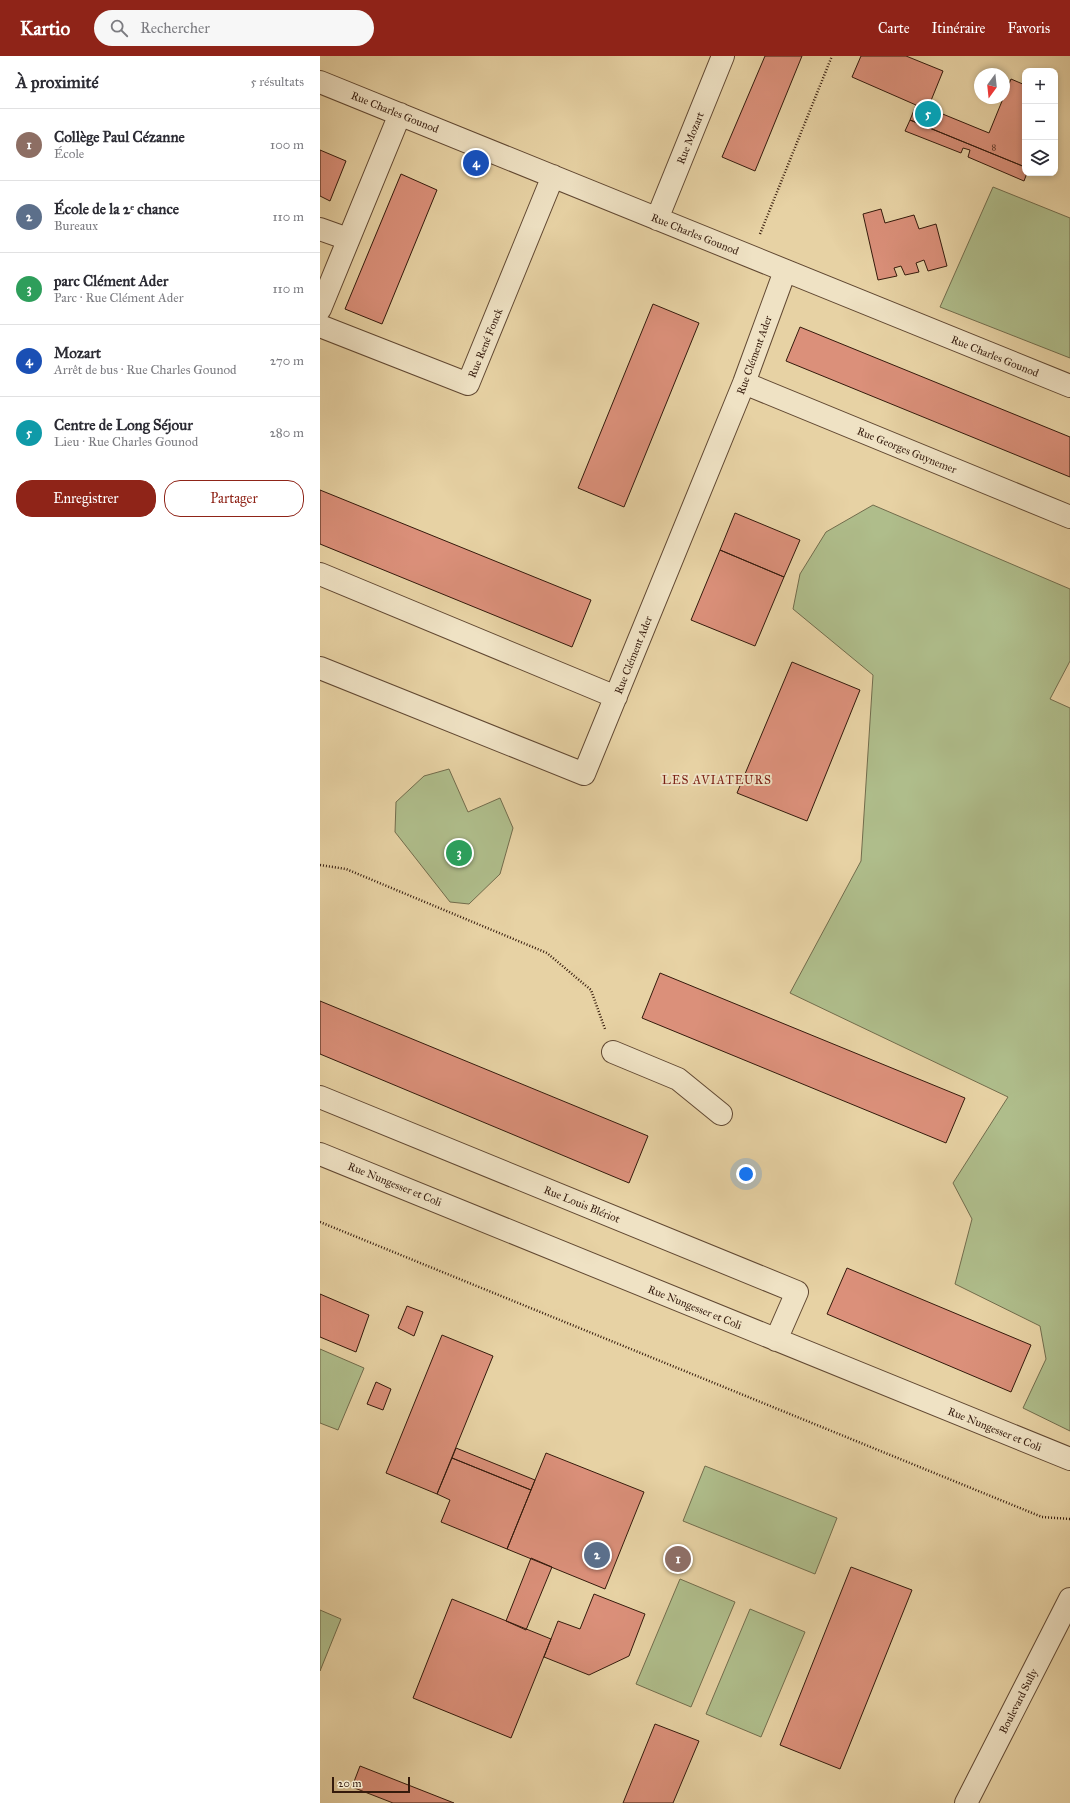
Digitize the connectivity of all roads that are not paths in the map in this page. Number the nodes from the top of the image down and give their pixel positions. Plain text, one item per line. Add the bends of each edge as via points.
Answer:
1 (723, 56) edge
2 (320, 82) edge
3 (400, 114) junction
4 (553, 176) junction
5 (657, 219) junction
6 (320, 229) edge
7 (348, 239) junction
8 (785, 271) junction
9 (320, 309) edge
10 (320, 326) edge
11 (744, 383) junction
12 (1070, 386) edge
13 (1070, 517) edge
14 (320, 574) edge
15 (320, 668) edge
16 (616, 697) junction
17 (613, 1052) road end
18 (320, 1097) edge
19 (721, 1114) dead end
20 (320, 1154) edge
21 (776, 1340) junction
22 (1070, 1460) edge
23 (1070, 1599) edge
24 (966, 1803) edge

1 - 5 street, Rue Mozart
2 - 3 street, Rue Charles Gounod
3 - 4 street, Rue Charles Gounod
3 - 7 street
4 - 5 street, Rue Charles Gounod
4 - 10 street, Rue René Fonck via 468,384
5 - 8 street, Rue Charles Gounod
6 - 7 street
7 - 9 street
8 - 11 street, Rue Clément Ader
8 - 12 street, Rue Charles Gounod
11 - 13 street, Rue Georges Guynemer
11 - 16 street, Rue Clément Ader
14 - 16 street
15 - 16 street, Rue Clément Ader via 584,774
17 - 19 street via 678,1079
18 - 21 street, Rue Louis Blériot via 797,1292
20 - 21 street, Rue Nungesser et Coli
21 - 22 street, Rue Nungesser et Coli
23 - 24 street, Boulevard Sully

